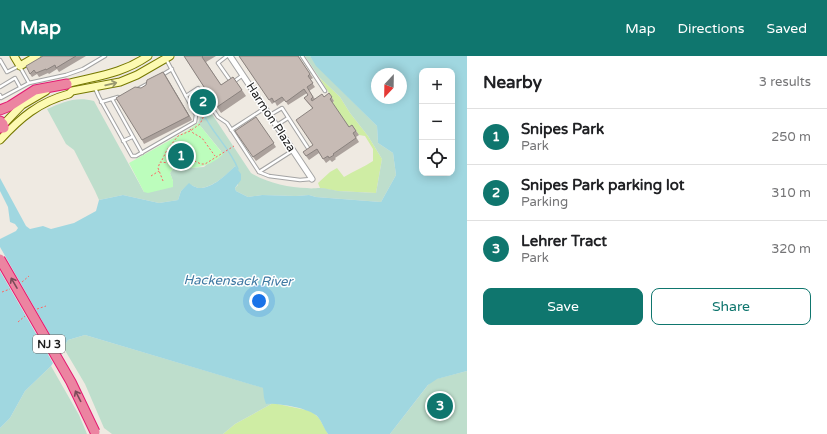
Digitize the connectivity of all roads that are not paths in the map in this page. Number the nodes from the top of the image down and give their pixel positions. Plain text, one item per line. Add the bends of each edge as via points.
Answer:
1 (14, 56) edge
2 (37, 56) edge
3 (105, 56) edge
4 (148, 56) edge
5 (227, 56) edge
6 (230, 56) edge
7 (302, 56) edge
8 (168, 58) edge
9 (0, 60) edge
10 (19, 66) junction
11 (172, 69) junction
12 (243, 75) junction
13 (160, 77) edge
14 (153, 80) edge
15 (29, 83) junction
16 (0, 86) edge
17 (20, 87) junction
18 (95, 87) junction
19 (70, 88) junction
20 (136, 90) edge
21 (325, 91) dead end
22 (0, 95) edge
23 (186, 96) junction
24 (119, 97) edge
25 (112, 99) junction
26 (101, 102) junction
27 (265, 108) junction
28 (0, 110) edge
29 (270, 115) junction
30 (288, 118) junction
31 (276, 125) junction
32 (1, 127) edge
33 (231, 130) junction
34 (132, 137) junction
35 (0, 140) edge
36 (123, 141) junction
37 (308, 148) edge
38 (293, 150) junction
39 (142, 153) junction
40 (259, 172) junction
41 (312, 179) joint
42 (0, 259) edge
43 (95, 433) edge

1 - 10 main road
2 - 10 main road
3 - 15 lane via 78,71
4 - 19 main road via 124,70
5 - 12 lane via 218,63 232,82
6 - 12 street, Harmon Plaza
7 - 21 lane
8 - 11 lane
18 -> 8 main road via 120,82
9 - 10 lane via 7,72
10 - 15 lane
11 - 13 lane
11 - 23 lane
12 - 27 street, Harmon Plaza
14 - 20 lane
15 - 17 lane
16 - 17 lane via 15,78
17 - 22 lane via 1,98
18 - 19 main road
18 - 26 lane
19 - 28 highway via 35,90
19 - 32 main road via 35,103
19 - 35 main road via 21,118
23 - 33 lane via 198,88 218,117 227,123
23 - 39 lane via 196,115 195,122
24 - 25 lane
25 - 26 lane
25 - 34 lane
26 - 36 lane
27 - 29 street, Harmon Plaza
27 - 33 lane
29 - 30 lane via 282,108
29 - 31 street, Harmon Plaza
30 - 31 lane
30 - 37 lane
31 - 38 street, Harmon Plaza
33 - 40 lane
34 - 36 lane
34 - 39 lane
36 - 39 lane via 132,156
38 - 40 lane
38 - 41 street, Harmon Plaza
40 - 41 lane via 269,176
43 -> 42 highway, NJ 3, bridge via 71,382

